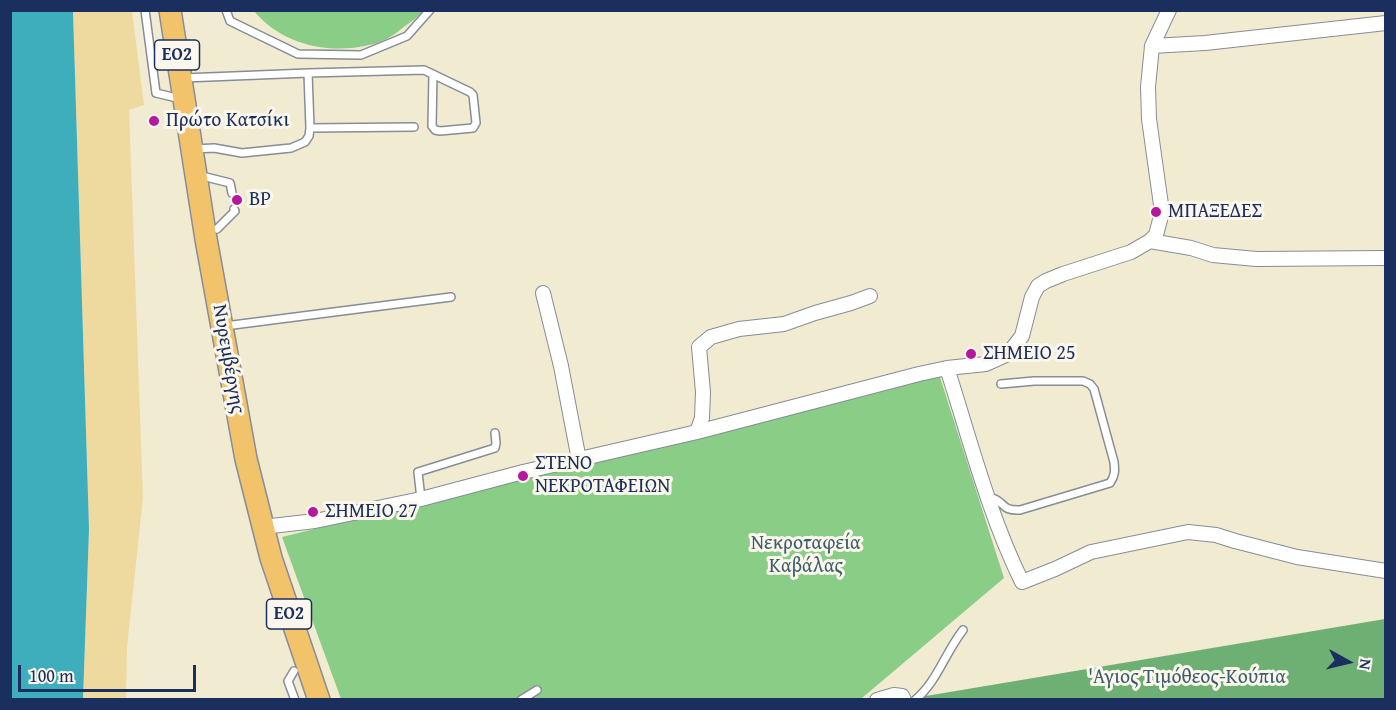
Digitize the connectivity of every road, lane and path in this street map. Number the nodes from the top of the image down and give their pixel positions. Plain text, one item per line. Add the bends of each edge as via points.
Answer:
1 (145, 10) edge
2 (170, 10) edge
3 (226, 10) edge
4 (430, 10) edge
5 (1169, 10) edge
6 (1386, 23) edge
7 (1152, 46) junction
8 (308, 73) junction
9 (433, 74) junction
10 (181, 78) junction
11 (184, 100) junction
12 (414, 127) dead end
13 (310, 128) junction
14 (192, 150) junction
15 (206, 177) dead end
16 (232, 193) dead end
17 (234, 209) dead end
18 (217, 229) dead end
19 (1150, 241) junction
20 (1386, 258) edge
21 (543, 292) dead end
22 (870, 296) dead end
23 (451, 297) dead end
24 (222, 326) junction
25 (947, 368) junction
26 (1001, 384) dead end
27 (697, 432) junction
28 (495, 434) dead end
29 (579, 459) junction
30 (988, 497) junction
31 (421, 499) junction
32 (263, 528) junction
33 (1386, 571) edge
34 (963, 630) dead end
35 (294, 671) dead end
36 (537, 690) dead end
37 (295, 699) edge
38 (319, 699) edge
39 (521, 699) edge
40 (878, 699) edge
41 (904, 699) edge
42 (915, 699) edge

1 - 11 lane via 156,93
2 - 10 main road, Νυρεμβέργης / ΕΟ2
3 - 4 lane via 230,21 298,54 361,55 407,36
5 - 7 street
6 - 7 street via 1206,44
7 - 19 street via 1149,119 1162,212 1156,235
8 - 9 lane via 414,69
8 - 10 lane
8 - 13 lane
9 - 9 lane via 473,95 473,128 440,131 432,126
10 - 11 main road, Νυρεμβέργης / ΕΟ2
11 - 14 main road, Νυρεμβέργης / ΕΟ2
12 - 13 lane
13 - 14 lane via 305,142 291,148 242,153 214,148
14 - 24 main road, Νυρεμβέργης / ΕΟ2
15 - 16 lane via 230,183
17 - 18 lane
19 - 20 street via 1213,255 1256,259
19 - 25 street via 1131,252 1038,286 1022,336 1008,354 986,364
21 - 29 street
22 - 27 street via 784,324 711,337 699,347 703,401
23 - 24 lane
24 - 32 main road, Νυρεμβέργης / ΕΟ2
25 - 27 street
25 - 30 street
26 - 30 lane via 1090,384 1095,389 1115,472 1110,483 1020,510 1011,511
27 - 29 street
28 - 31 lane via 495,448 418,472
29 - 31 street
30 - 33 street via 1022,582 1091,552 1188,532 1216,535 1297,557
31 - 32 street
32 - 38 main road, Νυρεμβέργης / ΕΟ2
34 - 42 lane via 929,687
35 - 37 lane via 288,681
36 - 39 lane
40 - 41 street via 894,695

